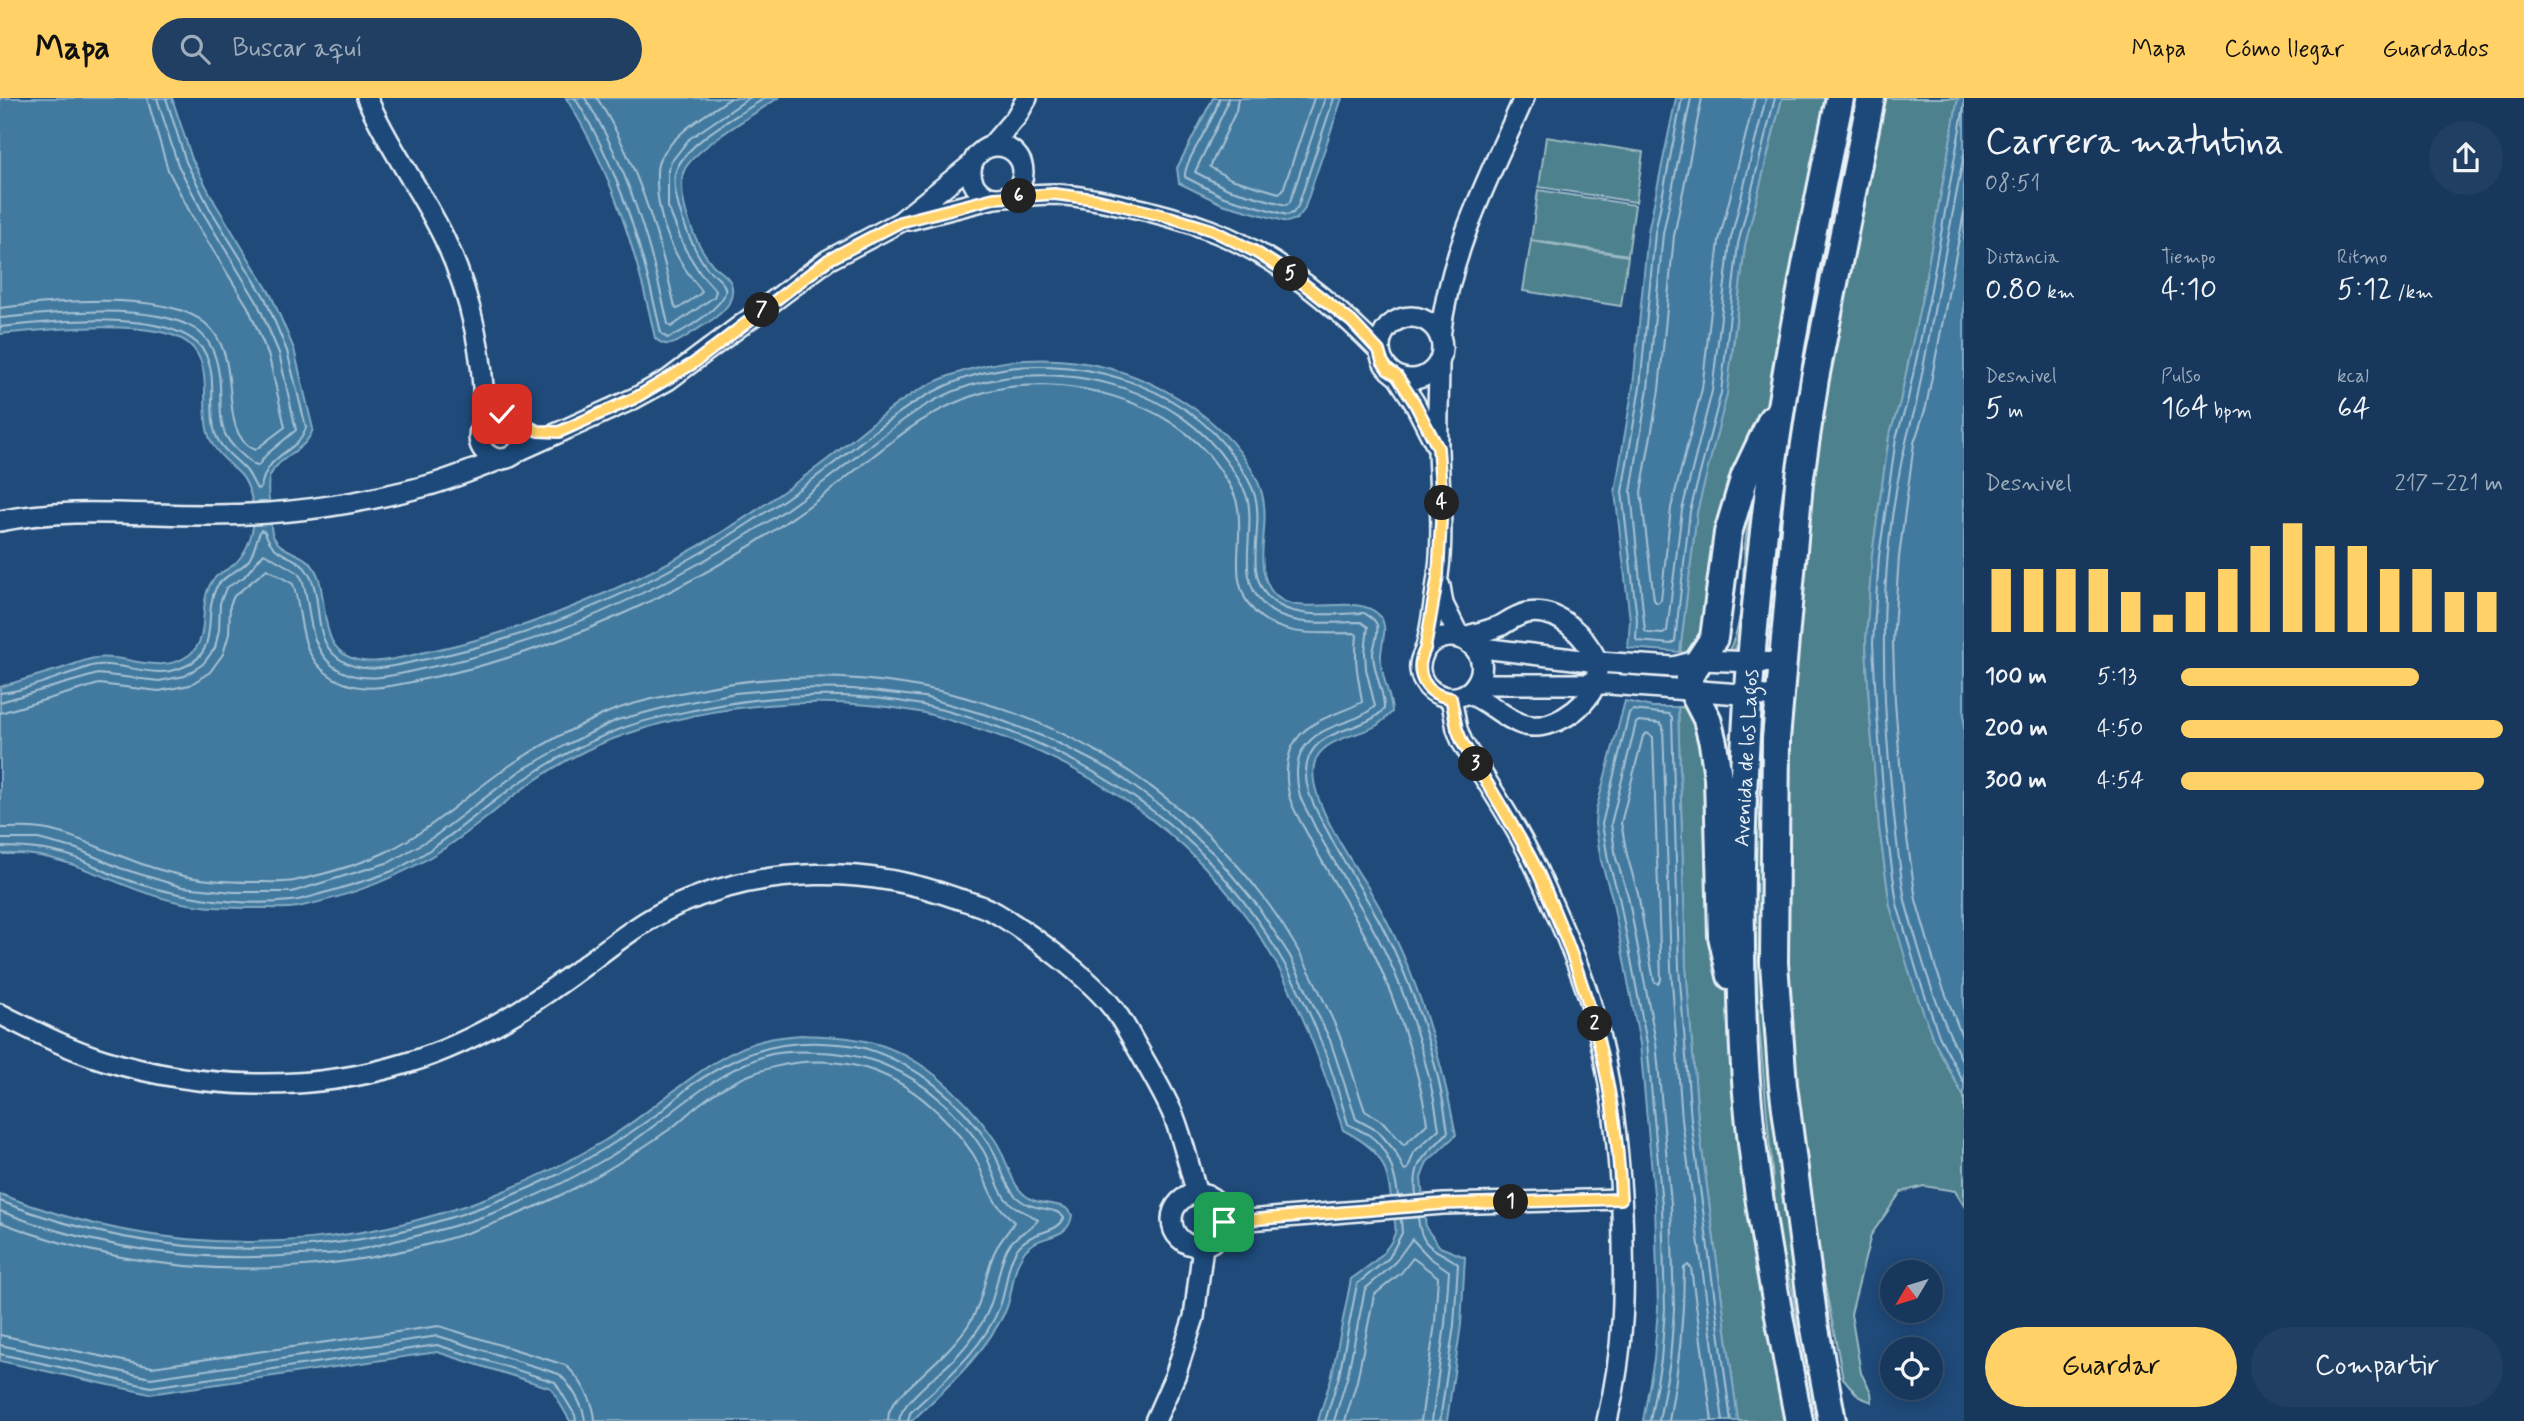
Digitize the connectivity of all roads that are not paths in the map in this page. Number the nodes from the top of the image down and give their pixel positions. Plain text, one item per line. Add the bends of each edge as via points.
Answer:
1 (367, 98) edge
2 (1027, 98) edge
3 (1524, 98) edge
4 (1840, 98) edge
5 (1871, 98) edge
6 (1016, 117) junction
7 (991, 146) junction
8 (1013, 151) junction
9 (972, 164) junction
10 (1023, 171) junction
11 (1054, 194) junction
12 (999, 198) junction
13 (900, 222) junction
14 (1445, 296) junction
15 (1413, 316) junction
16 (1352, 322) junction
17 (1390, 324) junction
18 (1440, 337) junction
19 (1379, 351) junction
20 (1439, 362) junction
21 (1397, 376) junction
22 (483, 386) junction
23 (1783, 395) junction
24 (514, 419) junction
25 (481, 430) junction
26 (559, 432) junction
27 (1438, 448) junction
28 (510, 455) junction
29 (460, 474) junction
30 (0, 521) edge
31 (1438, 575) junction
32 (1467, 642) junction
33 (1425, 649) junction
34 (1700, 660) junction
35 (1604, 662) junction
36 (1751, 662) junction
37 (1782, 663) junction
38 (1602, 684) junction
39 (1683, 690) junction
40 (1465, 692) junction
41 (1749, 695) junction
42 (1779, 697) junction
43 (0, 1014) edge
44 (1743, 1032) junction
45 (1198, 1194) junction
46 (1621, 1199) junction
47 (1224, 1222) junction
48 (1203, 1246) junction
49 (1155, 1421) edge
50 (1607, 1421) edge
51 (1799, 1421) edge
52 (1832, 1421) edge

1 - 22 street via 458,270
2 - 6 street
3 - 14 street via 1481,189
4 - 23 street, Avenida de los Lagos
5 - 37 street, Avenida de los Lagos via 1815,378 1799,483
6 - 7 street
6 - 8 street
7 - 8 street
7 - 9 street
8 - 10 street
9 - 12 street via 978,190
9 - 13 street
10 - 11 street
10 - 12 street via 1019,187
11 - 12 street
11 - 16 street via 1095,199 1212,230 1295,277
12 - 13 street
13 - 26 street via 828,260 668,380
14 - 15 street
14 - 18 street
15 - 17 street
15 - 18 street via 1430,323
16 - 17 street
16 - 19 street
17 - 19 street
18 - 20 street
19 - 21 street via 1388,370
20 - 21 street via 1426,376
20 - 27 street
21 - 27 street
22 - 24 street
22 - 25 street
23 - 34 street via 1745,476 1728,533 1717,627
23 - 36 street, Avenida de los Lagos
24 - 25 street via 494,416
24 - 26 street via 538,431
24 - 28 street via 523,433
25 - 28 street via 480,443 488,454
25 - 29 street
26 - 28 street
27 - 31 street via 1442,503
28 - 29 street
29 - 30 street via 366,499 287,510 216,516 41,514
31 - 32 street via 1443,604
31 - 33 street
32 - 33 street via 1445,637
32 - 35 street
32 - 35 street via 1526,613 1539,612 1562,619
32 - 40 street via 1481,665
33 - 40 street via 1421,677 1433,692
34 - 35 street via 1674,667
34 - 36 street
34 - 39 street
35 - 38 street
36 - 37 street
36 - 41 street, Avenida de los Lagos
37 - 42 street, Avenida de los Lagos
38 - 39 street
38 - 40 street
38 - 40 street via 1554,724 1536,726 1522,725
39 - 41 street
39 - 44 street via 1707,719 1713,743 1722,936
40 - 46 street via 1457,729 1462,742 1536,868 1591,1007 1611,1098
41 - 42 street
41 - 44 street, Avenida de los Lagos via 1740,888
42 - 52 street, Avenida de los Lagos via 1774,963 1782,1072 1814,1322
43 - 45 street via 103,1060 178,1078 222,1083 323,1081 409,1063 470,1037 512,1016 629,932 713,891 825,873 878,877 993,911 1090,982 1114,1009 1158,1084 1173,1115
44 - 51 street, Avenida de los Lagos via 1777,1309
45 - 47 street via 1220,1205
45 - 48 street via 1182,1199 1172,1222 1179,1238
46 - 47 street via 1443,1204
46 - 50 street via 1623,1333
47 - 48 street via 1218,1238
48 - 49 street via 1194,1317

